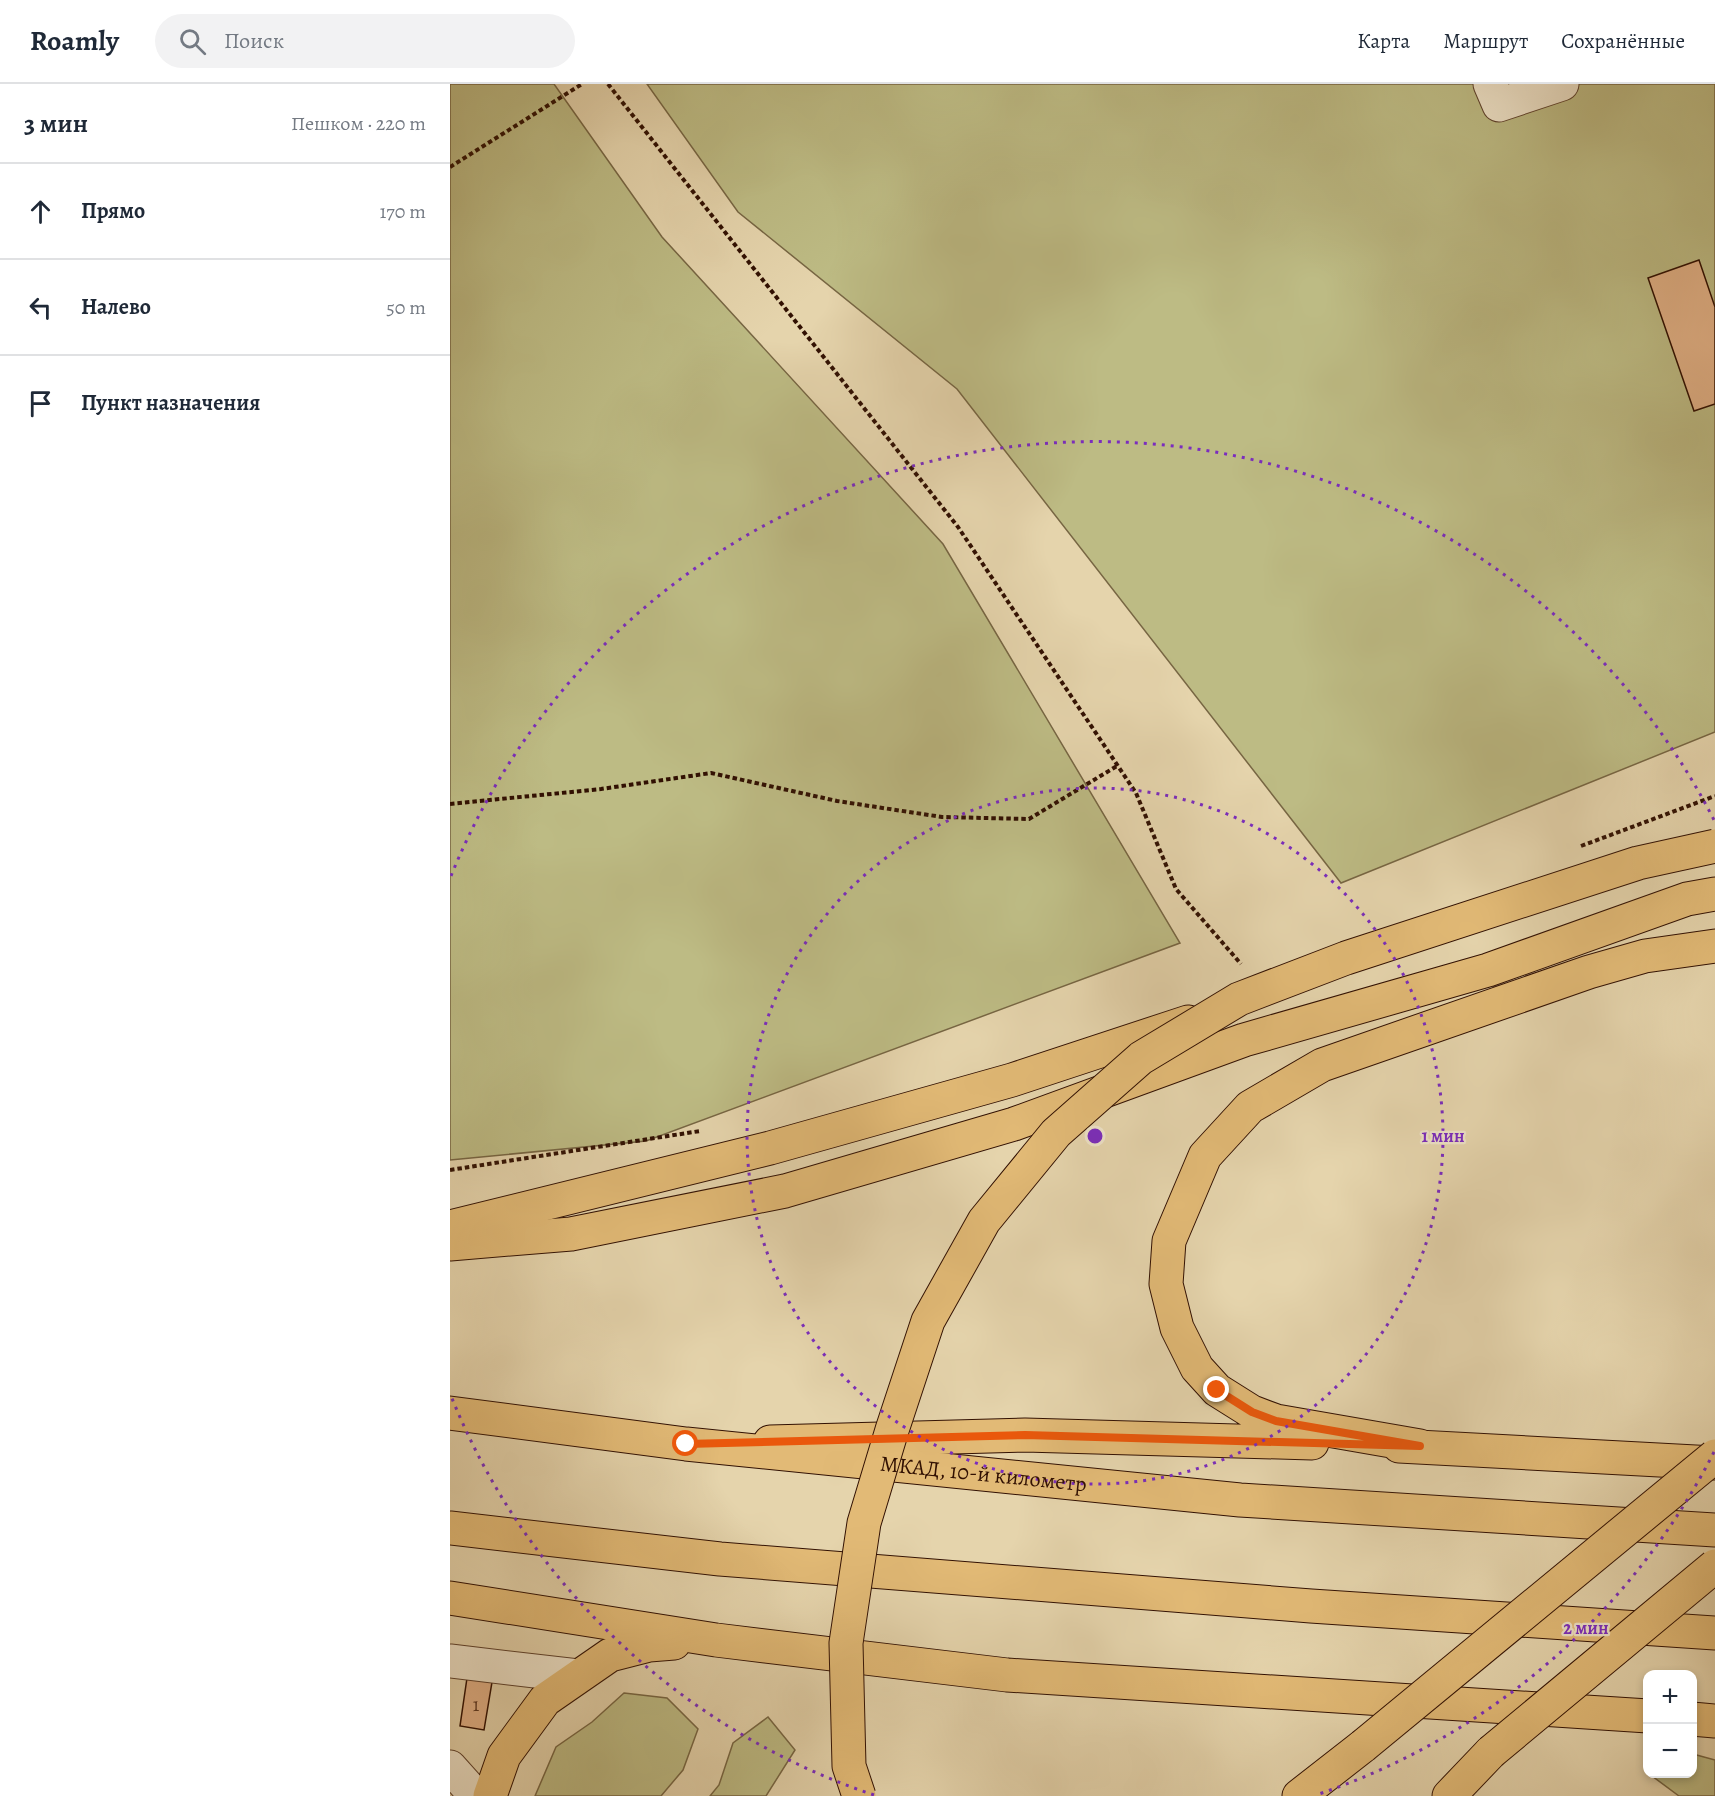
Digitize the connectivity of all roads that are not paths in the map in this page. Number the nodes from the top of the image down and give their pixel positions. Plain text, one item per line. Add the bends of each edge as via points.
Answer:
1 (1490, 84) edge
2 (1562, 84) edge
3 (1715, 844) edge
4 (1715, 894) edge
5 (1715, 946) edge
6 (450, 1227) edge
7 (450, 1244) edge
8 (450, 1413) edge
9 (686, 1444) junction
10 (1420, 1446) junction
11 (1715, 1456) edge
12 (1715, 1463) edge
13 (450, 1528) edge
14 (1715, 1530) edge
15 (1715, 1566) edge
16 (450, 1598) edge
17 (1715, 1633) edge
18 (716, 1640) junction
19 (450, 1661) edge
20 (578, 1676) junction
21 (1643, 1716) edge
22 (1697, 1719) edge
23 (1715, 1721) edge
24 (1491, 1752) junction
25 (450, 1767) edge
26 (476, 1796) edge
27 (490, 1796) edge
28 (859, 1796) edge
29 (1299, 1796) edge
30 (1438, 1796) edge
31 (1449, 1796) edge

1 - 2 lane via 1499,105
3 - 6 main road via 1012,1080 770,1148
3 - 28 main road, bridge via 1638,863 1346,958 1239,999 1141,1058 1056,1133 984,1221 956,1271 928,1322 891,1430 864,1524 846,1643 849,1766
4 - 7 main road via 1687,899 1488,970 1244,1040 1014,1124 785,1191 571,1234
5 - 10 main road via 1645,956 1588,972 1322,1065 1250,1107 1205,1156 1169,1241 1166,1284 1177,1328 1197,1368 1217,1390 1252,1412 1276,1421
8 - 9 main road, МКАД, 10-й километр
9 - 10 main road via 1025,1435
9 - 14 main road, МКАД, 10-й километр via 1240,1500
10 - 12 main road
11 - 29 main road, bridge
13 - 17 main road via 720,1559 1311,1606
15 - 24 main road, bridge
16 - 18 main road
18 - 20 main road via 649,1645 610,1655
18 - 21 main road via 1007,1675
19 - 20 lane
20 - 27 main road via 545,1700 504,1756
22 - 23 main road
24 - 30 main road
24 - 31 main road
25 - 26 lane

